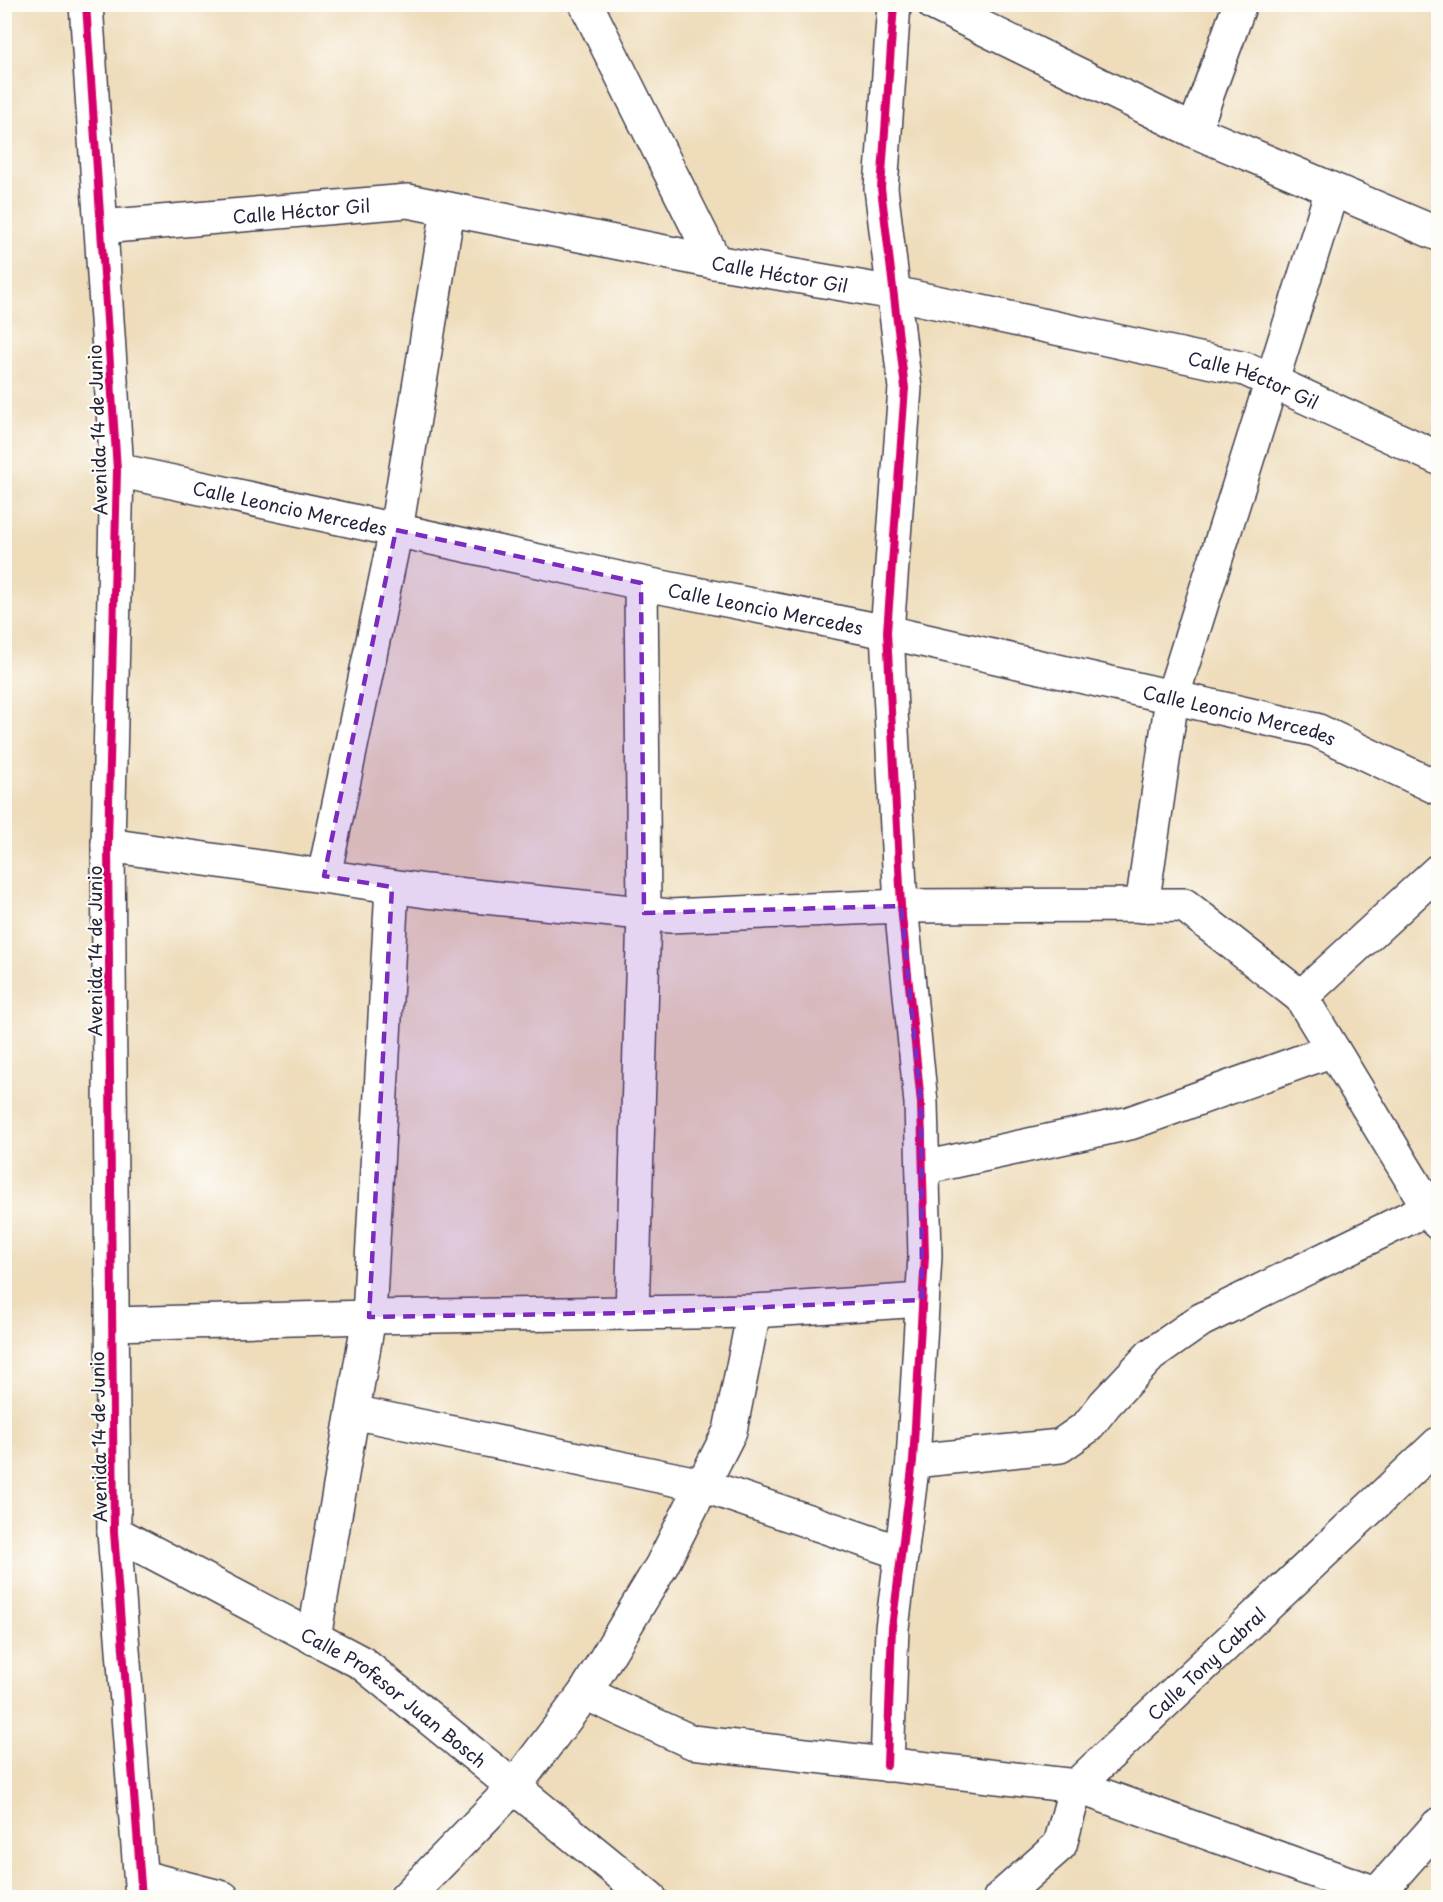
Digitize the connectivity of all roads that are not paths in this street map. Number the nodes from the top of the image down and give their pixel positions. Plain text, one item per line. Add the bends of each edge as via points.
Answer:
1 (86, 4) edge
2 (586, 4) edge
3 (894, 4) edge
4 (934, 4) edge
5 (1240, 4) edge
6 (1194, 131) junction
7 (1332, 190) junction
8 (448, 209) junction
9 (101, 227) junction
10 (1438, 234) edge
11 (715, 262) junction
12 (894, 293) junction
13 (1271, 381) junction
14 (1438, 458) edge
15 (117, 470) junction
16 (396, 530) junction
17 (641, 583) junction
18 (887, 632) junction
19 (1172, 698) junction
20 (1438, 788) edge
21 (108, 845) junction
22 (1438, 871) edge
23 (324, 876) junction
24 (392, 886) junction
25 (901, 906) junction
26 (1142, 906) junction
27 (644, 913) junction
28 (1300, 997) junction
29 (1333, 1050) junction
30 (923, 1168) junction
31 (1434, 1215) edge
32 (922, 1300) junction
33 (754, 1311) junction
34 (632, 1313) junction
35 (369, 1317) junction
36 (112, 1324) junction
37 (353, 1412) junction
38 (1438, 1444) edge
39 (913, 1461) junction
40 (702, 1485) junction
41 (114, 1532) junction
42 (902, 1553) junction
43 (314, 1638) junction
44 (585, 1693) junction
45 (887, 1765) junction
46 (1076, 1786) junction
47 (514, 1787) junction
48 (1438, 1825) edge
49 (142, 1887) edge
50 (1384, 1895) edge
51 (223, 1898) edge
52 (406, 1898) edge
53 (651, 1898) edge
54 (1000, 1898) edge

1 - 9 street, Avenida 14 de Junio
2 - 11 street
3 - 12 street via 881,188
4 - 6 street
5 - 6 street
6 - 7 street
7 - 10 street
7 - 13 street
8 - 9 street, Calle Héctor Gil via 408,201
8 - 11 street, Calle Héctor Gil
8 - 16 street
9 - 15 street, Avenida 14 de Junio
11 - 12 street, Calle Héctor Gil
12 - 13 street, Calle Héctor Gil via 1245,369
12 - 18 street via 905,388
13 - 14 street, Calle Héctor Gil
13 - 19 street
15 - 16 street, Calle Leoncio Mercedes
15 - 21 street, Avenida 14 de Junio
16 - 17 street, Calle Leoncio Mercedes
16 - 23 street
17 - 18 street, Calle Leoncio Mercedes
17 - 27 street
18 - 19 street, Calle Leoncio Mercedes
18 - 25 street
19 - 20 street, Calle Leoncio Mercedes via 1316,730
19 - 26 street
21 - 23 street
21 - 36 street, Avenida 14 de Junio
22 - 28 street
23 - 24 street
24 - 27 street
24 - 35 street
25 - 26 street
25 - 27 street via 670,916
25 - 30 street via 921,1103
26 - 28 street via 1184,905
27 - 34 street
28 - 29 street
29 - 30 street via 1130,1123
29 - 31 street
30 - 32 street
31 - 39 street via 1201,1320 1151,1355 1087,1427 1060,1446
32 - 33 street
32 - 39 street
33 - 34 street
33 - 40 street via 730,1431
34 - 35 street
35 - 36 street
35 - 37 street
36 - 41 street, Avenida 14 de Junio
37 - 40 street
37 - 43 street
38 - 46 street, Calle Tony Cabral
39 - 42 street
40 - 42 street
40 - 44 street via 662,1565
41 - 43 street, Calle Profesor Juan Bosch
41 - 49 street, Avenida 14 de Junio
42 - 45 street via 892,1628
43 - 47 street, Calle Profesor Juan Bosch via 362,1664
44 - 45 street via 693,1742
44 - 47 street
45 - 46 street
46 - 50 street
46 - 54 street via 1060,1845
47 - 52 street
47 - 53 street, Calle Profesor Juan Bosch
48 - 50 street
49 - 51 street

